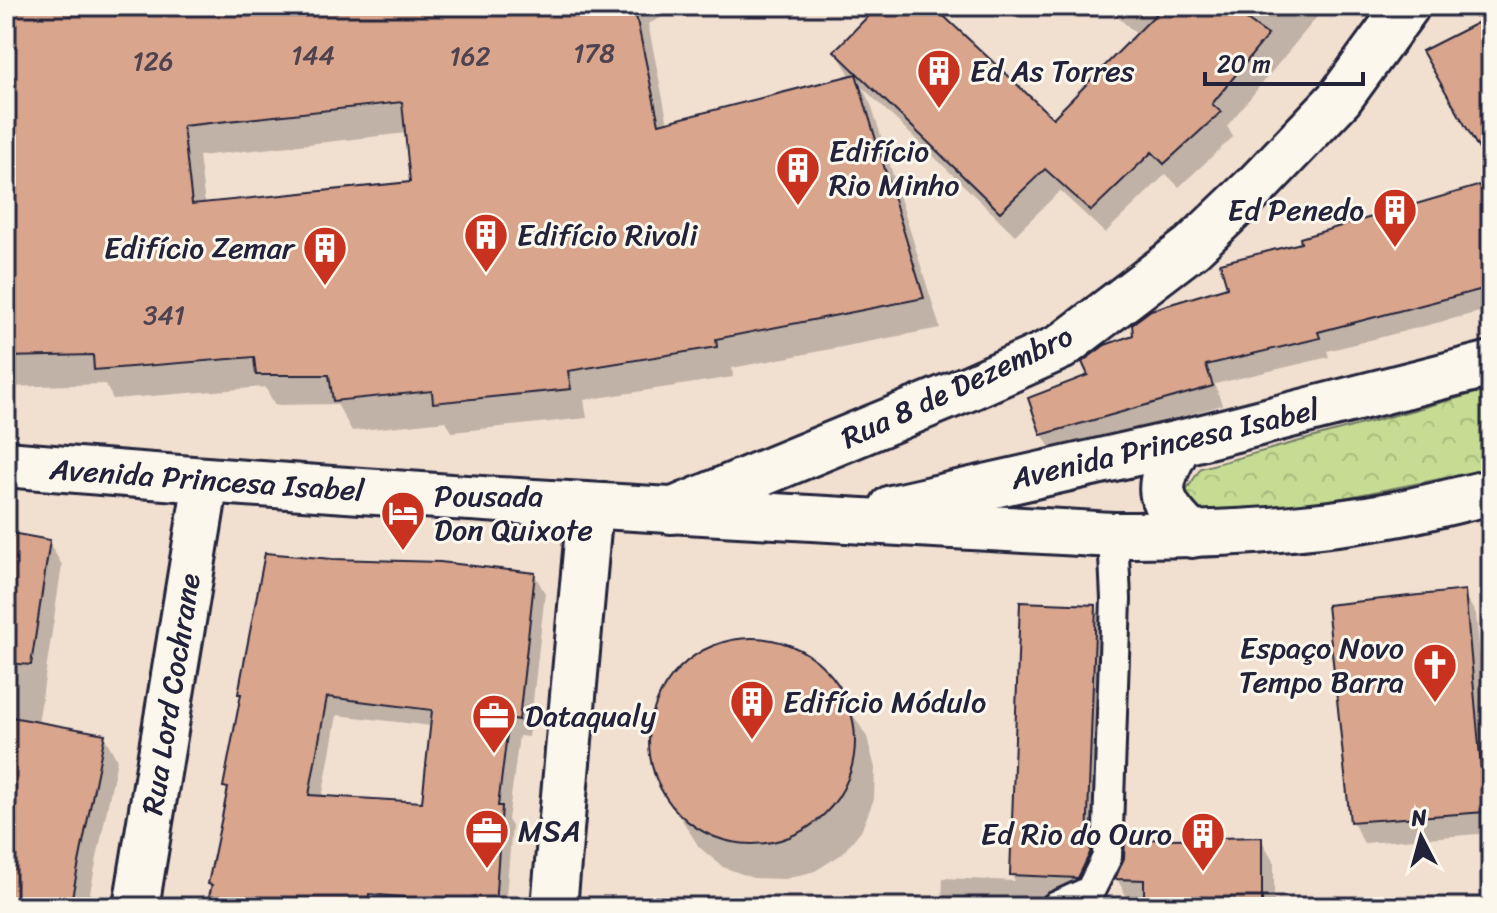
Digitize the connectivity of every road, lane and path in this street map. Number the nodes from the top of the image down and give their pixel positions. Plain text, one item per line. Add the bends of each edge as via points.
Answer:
1 (1407, 6) edge
2 (1491, 364) edge
3 (1180, 443) junction
4 (6, 464) edge
5 (206, 481) junction
6 (1491, 492) edge
7 (590, 507) junction
8 (671, 511) junction
9 (838, 520) junction
10 (1113, 535) junction
11 (1192, 535) junction
12 (136, 907) edge
13 (554, 907) edge
14 (1055, 907) edge

1 - 8 main road, Rua 8 de Dezembro via 1340,98 1257,185 1192,247 1061,347
2 - 3 main road, Avenida Princesa Isabel
3 - 9 main road, Avenida Princesa Isabel
3 - 11 main road via 1163,472 1162,495 1171,515
4 - 5 main road, Avenida Princesa Isabel
5 - 7 main road, Avenida Princesa Isabel
5 - 12 main road, Rua Lord Cochrane
6 - 11 main road, Avenida Princesa Isabel via 1401,513
7 - 8 main road, Avenida Princesa Isabel
7 - 13 main road
8 - 9 main road, Avenida Princesa Isabel
9 - 10 main road, Avenida Princesa Isabel
10 - 11 main road, Avenida Princesa Isabel
10 - 14 lane via 1116,599 1107,857 1090,891

